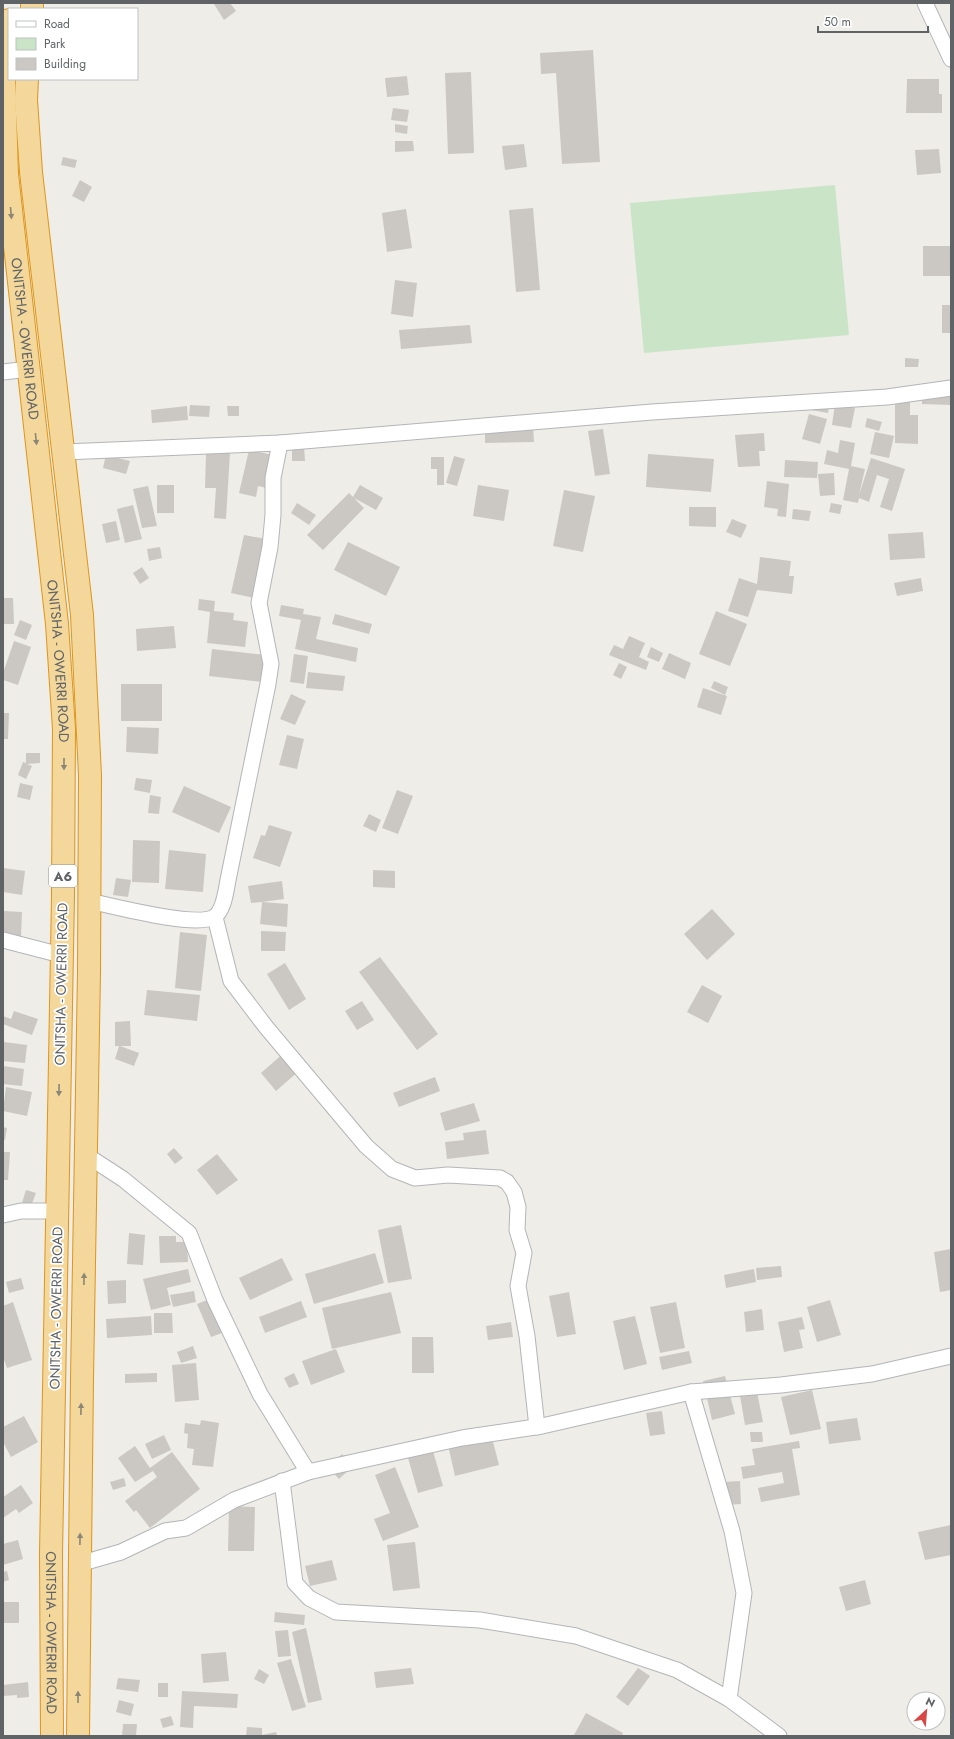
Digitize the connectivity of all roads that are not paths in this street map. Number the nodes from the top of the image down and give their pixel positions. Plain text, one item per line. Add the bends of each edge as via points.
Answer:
1 (925, 3) edge
2 (8, 32) edge
3 (951, 59) edge
4 (27, 80) edge
5 (4, 82) edge
6 (29, 369) junction
7 (3, 372) edge
8 (951, 388) edge
9 (280, 442) junction
10 (64, 452) junction
11 (89, 901) junction
12 (215, 917) junction
13 (3, 940) edge
14 (61, 955) junction
15 (86, 1155) junction
16 (57, 1211) junction
17 (3, 1215) edge
18 (951, 1356) edge
19 (690, 1392) junction
20 (537, 1427) junction
21 (308, 1472) junction
22 (282, 1481) junction
23 (79, 1564) junction
24 (729, 1699) junction
25 (52, 1736) edge
26 (78, 1736) edge
27 (779, 1736) edge

1 - 3 street
2 - 5 highway, ONITSHA - OWERRI ROAD / A6
4 - 10 highway, ONITSHA - OWERRI ROAD / A6 via 31,172
5 -> 6 highway, ONITSHA - OWERRI ROAD / A6 via 7,174
6 - 7 street
6 -> 14 highway, ONITSHA - OWERRI ROAD / A6 via 57,624 64,729
8 - 9 street via 887,397 652,412
9 - 10 street
9 - 12 street via 273,478 270,547 259,603 271,664 228,880 220,911
10 - 11 highway, ONITSHA - OWERRI ROAD / A6 via 82,615 90,775
11 - 12 street via 181,920
11 - 15 highway, ONITSHA - OWERRI ROAD / A6
12 - 20 street via 231,982 371,1150 392,1169 415,1178 448,1175 500,1178 507,1182 514,1192 518,1207 517,1230 524,1253 518,1286 527,1336
13 - 14 street
14 -> 16 highway, ONITSHA - OWERRI ROAD / A6
15 - 21 street via 123,1179 189,1233 215,1300 260,1394
23 -> 15 highway, ONITSHA - OWERRI ROAD / A6
16 - 17 street via 21,1211
16 - 25 highway, ONITSHA - OWERRI ROAD / A6 via 51,1554
18 - 19 street via 872,1374
19 - 20 street
19 - 24 street via 732,1530 744,1593
20 - 21 street via 462,1438
21 - 22 street
22 - 23 street via 234,1500 186,1528 165,1531 122,1552
22 - 24 street via 295,1583 310,1598 336,1612 480,1620 576,1636 677,1670
26 -> 23 highway, ONITSHA - OWERRI ROAD / A6
24 - 27 street

